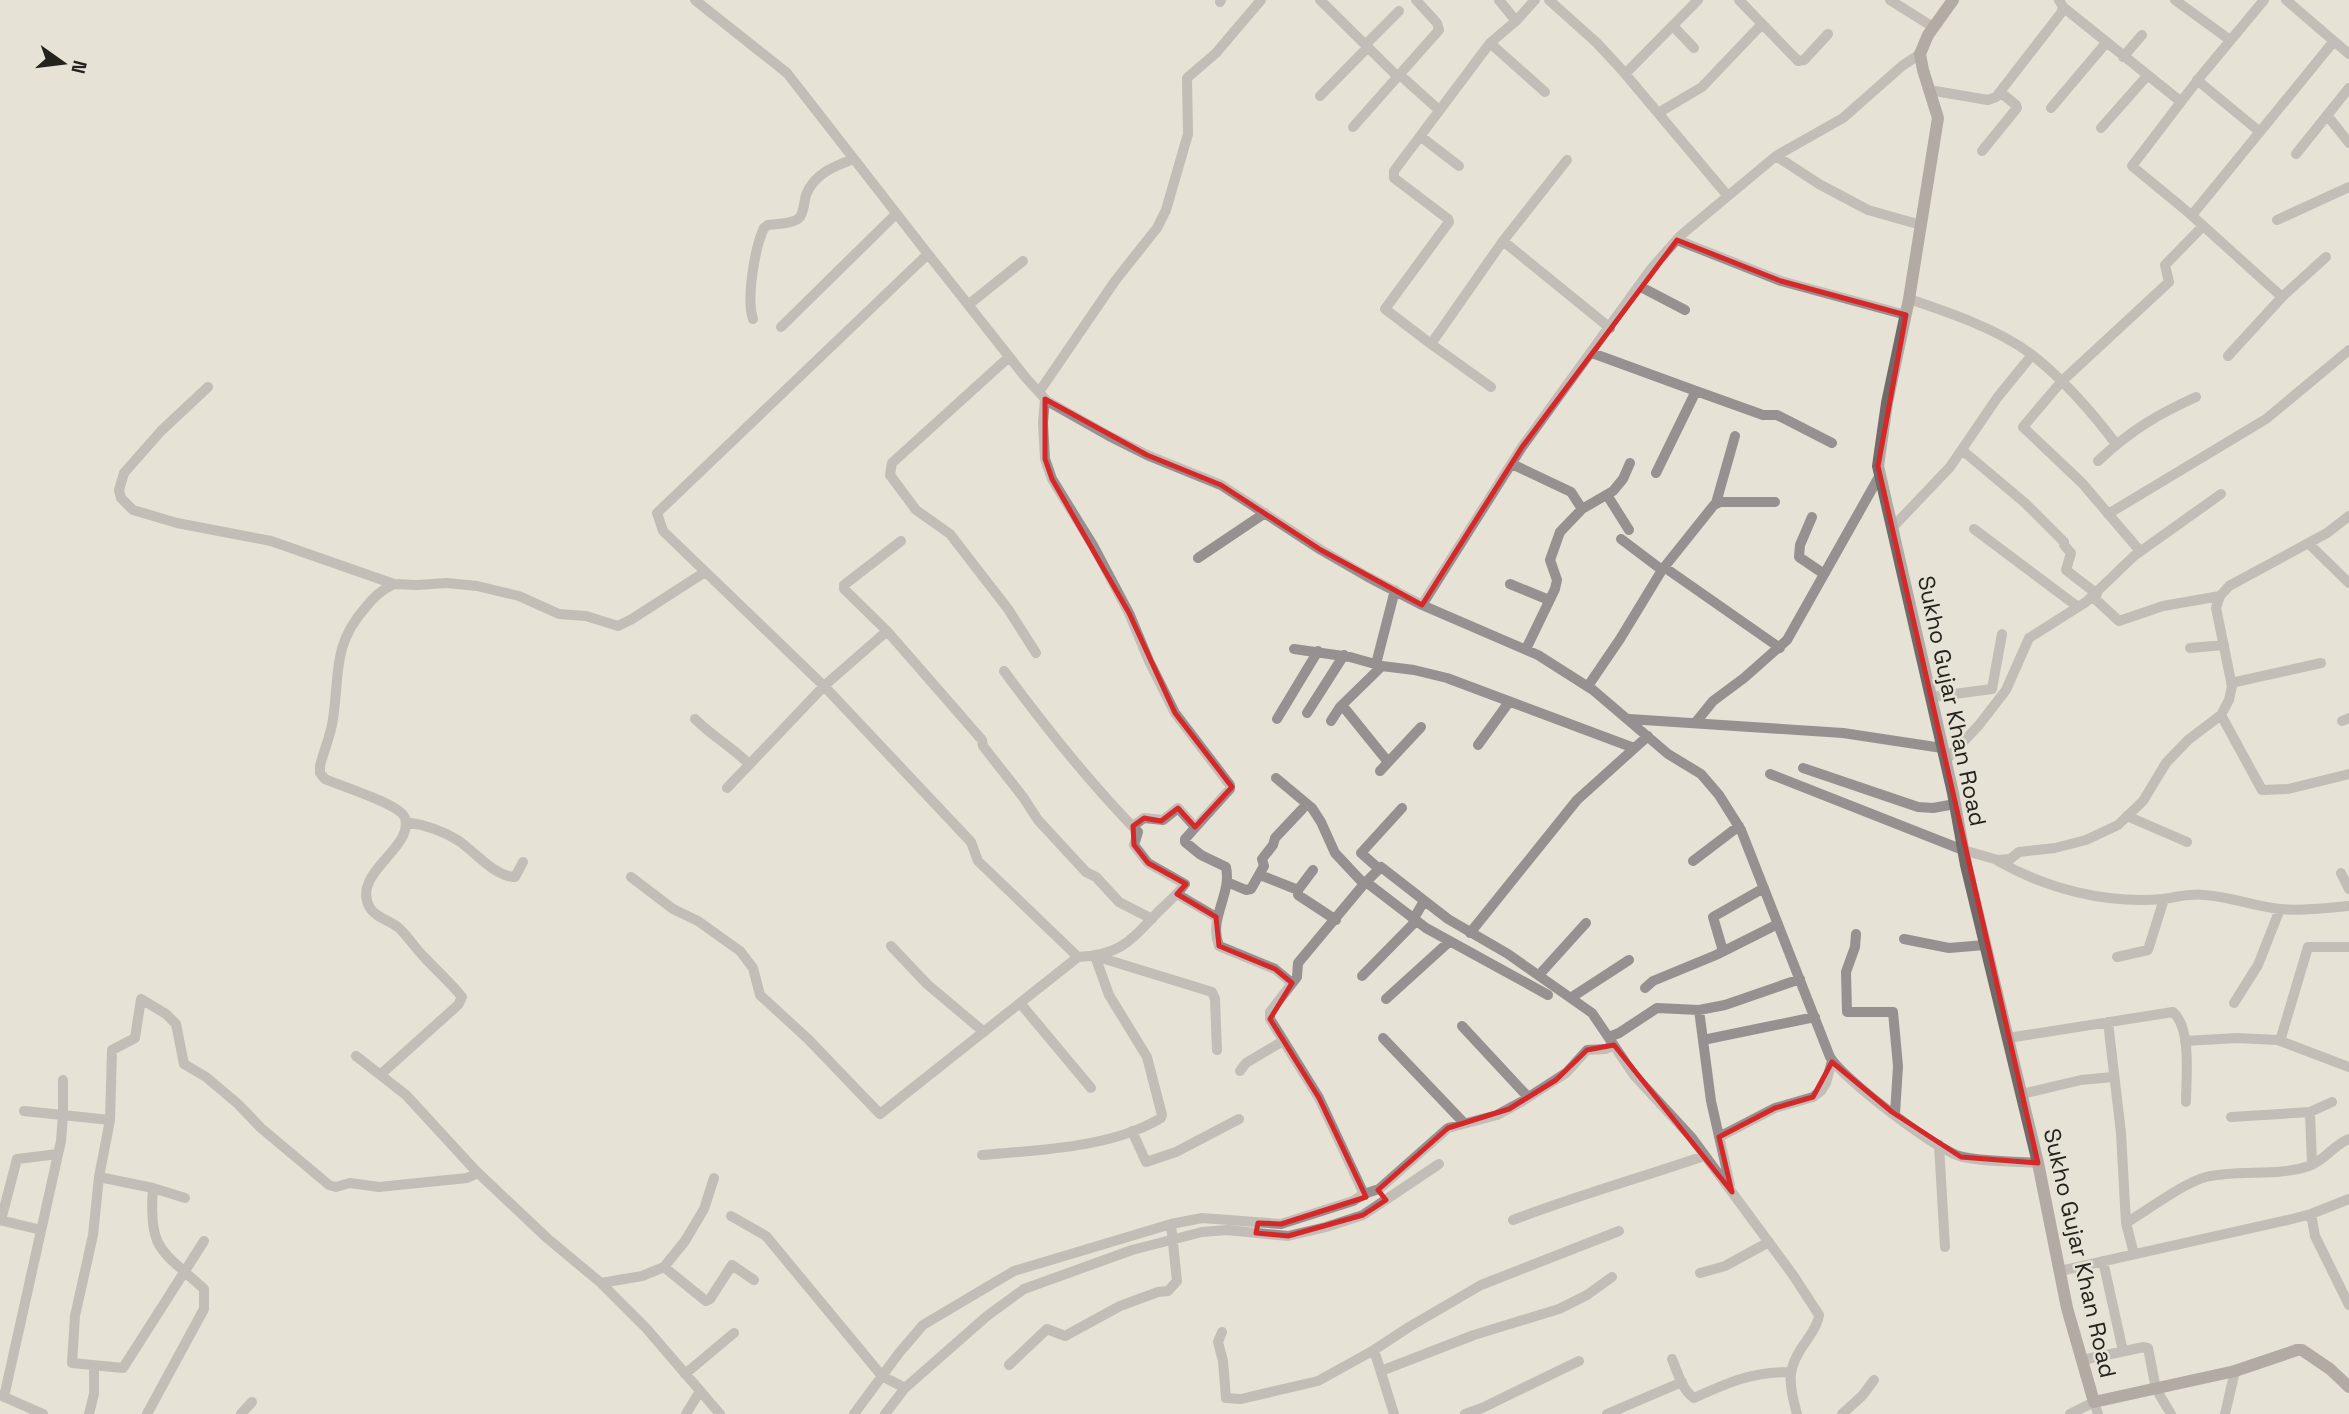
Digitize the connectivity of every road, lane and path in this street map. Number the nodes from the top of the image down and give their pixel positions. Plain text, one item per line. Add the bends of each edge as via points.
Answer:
1 (695, 0) edge
2 (1261, 0) edge
3 (1320, 0) edge
4 (1416, 0) edge
5 (1535, 0) edge
6 (1549, 0) edge
7 (1698, 0) edge
8 (1740, 0) edge
9 (1890, 0) edge
10 (1953, 0) edge
11 (2175, 0) edge
12 (2264, 0) edge
13 (2286, 0) edge
14 (1502, 2) edge
15 (2061, 4) edge
16 (1399, 11) dead end
17 (1516, 21) junction
18 (1762, 24) junction
19 (1673, 26) junction
20 (1933, 27) junction
21 (1828, 34) dead end
22 (2142, 35) dead end
23 (2230, 40) junction
24 (2334, 41) junction
25 (1490, 43) junction
26 (2106, 43) junction
27 (1366, 46) junction
28 (1694, 48) dead end
29 (1920, 54) junction
30 (2349, 54) edge
31 (2123, 57) junction
32 (1625, 74) junction
33 (1399, 76) junction
34 (2147, 76) junction
35 (2197, 80) junction
36 (2349, 88) edge
37 (1929, 90) junction
38 (1545, 92) dead end
39 (2000, 92) junction
40 (1320, 96) dead end
41 (2180, 102) junction
42 (2051, 108) dead end
43 (1439, 110) junction
44 (1658, 113) junction
45 (2327, 115) junction
46 (1353, 127) dead end
47 (2101, 128) dead end
48 (2260, 132) junction
49 (1420, 136) junction
50 (2349, 143) edge
51 (1982, 151) dead end
52 (2296, 154) dead end
53 (1776, 156) junction
54 (854, 159) junction
55 (1567, 160) dead end
56 (1459, 166) dead end
57 (2349, 187) edge
58 (1727, 195) junction
59 (896, 214) junction
60 (2192, 215) junction
61 (2277, 220) dead end
62 (1921, 225) junction
63 (2203, 226) junction
64 (1677, 240) junction
65 (1503, 241) junction
66 (928, 254) junction
67 (2326, 257) dead end
68 (1023, 261) dead end
69 (1639, 286) junction
70 (2282, 298) junction
71 (1909, 299) junction
72 (968, 305) junction
73 (1685, 310) dead end
74 (1906, 315) junction
75 (753, 319) dead end
76 (781, 327) dead end
77 (1610, 328) junction
78 (1431, 344) junction
79 (2349, 350) edge
80 (1592, 353) junction
81 (2032, 355) junction
82 (2228, 355) dead end
83 (1009, 357) junction
84 (2061, 382) junction
85 (208, 387) dead end
86 (1491, 387) dead end
87 (1696, 391) junction
88 (1042, 395) junction
89 (2196, 397) dead end
90 (1735, 436) dead end
91 (1832, 443) dead end
92 (2116, 444) junction
93 (1962, 450) junction
94 (2098, 461) dead end
95 (1630, 463) dead end
96 (1512, 464) junction
97 (1656, 473) dead end
98 (1880, 475) junction
99 (1607, 495) junction
100 (2221, 495) dead end
101 (1775, 502) dead end
102 (1716, 503) junction
103 (1582, 509) junction
104 (1265, 513) junction
105 (2108, 514) junction
106 (2349, 516) edge
107 (1812, 517) dead end
108 (1892, 528) junction
109 (1974, 529) dead end
110 (1629, 530) dead end
111 (1621, 539) dead end
112 (901, 541) dead end
113 (2308, 543) junction
114 (2140, 551) junction
115 (1198, 558) dead end
116 (1663, 568) junction
117 (705, 572) junction
118 (1824, 574) junction
119 (394, 583) junction
120 (2349, 583) edge
121 (1510, 584) dead end
122 (1395, 590) junction
123 (2095, 595) junction
124 (2220, 596) junction
125 (1549, 600) junction
126 (1422, 605) junction
127 (2078, 607) junction
128 (887, 631) junction
129 (2002, 634) dead end
130 (2224, 645) junction
131 (1780, 648) junction
132 (2190, 648) dead end
133 (1294, 649) dead end
134 (1526, 649) junction
135 (1318, 651) junction
136 (1037, 653) dead end
137 (1344, 656) junction
138 (2321, 663) dead end
139 (1379, 665) junction
140 (1004, 671) dead end
141 (2231, 683) junction
142 (824, 686) junction
143 (1588, 686) junction
144 (1931, 698) junction
145 (1509, 702) junction
146 (1342, 705) junction
147 (1307, 713) dead end
148 (2221, 715) junction
149 (695, 719) dead end
150 (1278, 719) dead end
151 (1628, 719) junction
152 (1331, 720) dead end
153 (1696, 722) junction
154 (1421, 727) dead end
155 (1648, 736) junction
156 (1478, 745) dead end
157 (1634, 748) junction
158 (1944, 755) junction
159 (1388, 762) junction
160 (749, 765) junction
161 (1803, 768) dead end
162 (1380, 771) dead end
163 (1770, 774) dead end
164 (2349, 774) edge
165 (1276, 778) dead end
166 (727, 788) dead end
167 (1307, 804) junction
168 (1955, 804) junction
169 (1402, 808) dead end
170 (2127, 816) junction
171 (406, 822) junction
172 (1133, 826) junction
173 (1739, 826) junction
174 (1195, 827) junction
175 (2187, 842) dead end
176 (1963, 850) junction
177 (1997, 860) junction
178 (1693, 861) dead end
179 (523, 862) dead end
180 (1377, 869) junction
181 (1313, 870) dead end
182 (2341, 873) dead end
183 (1260, 875) junction
184 (631, 877) dead end
185 (1227, 882) junction
186 (1366, 882) junction
187 (1764, 888) junction
188 (2349, 889) edge
189 (1298, 890) junction
190 (1177, 894) junction
191 (2164, 899) junction
192 (1423, 904) junction
193 (2349, 906) edge
194 (2280, 909) junction
195 (1216, 916) junction
196 (1152, 919) junction
197 (1414, 919) junction
198 (1336, 920) junction
199 (1586, 923) dead end
200 (1778, 924) junction
201 (1470, 933) junction
202 (1856, 934) dead end
203 (1904, 939) dead end
204 (1450, 941) junction
205 (1986, 945) junction
206 (891, 946) dead end
207 (2349, 947) edge
208 (1723, 951) junction
209 (1078, 957) junction
210 (1095, 957) junction
211 (2117, 957) dead end
212 (1629, 960) dead end
213 (1528, 974) junction
214 (1362, 976) dead end
215 (1800, 979) junction
216 (1292, 983) junction
217 (1644, 988) dead end
218 (1548, 995) dead end
219 (1572, 997) junction
220 (1387, 999) dead end
221 (1020, 1003) junction
222 (2234, 1003) dead end
223 (1699, 1010) junction
224 (1815, 1017) junction
225 (2108, 1022) junction
226 (1462, 1027) dead end
227 (984, 1032) junction
228 (1383, 1038) dead end
229 (2008, 1038) junction
230 (1703, 1040) junction
231 (1283, 1041) junction
232 (2185, 1041) junction
233 (2280, 1041) junction
234 (1609, 1044) junction
235 (1217, 1050) dead end
236 (356, 1056) dead end
237 (1832, 1061) junction
238 (2349, 1067) edge
239 (1240, 1071) dead end
240 (380, 1075) junction
241 (2113, 1077) junction
242 (63, 1080) dead end
243 (1091, 1088) dead end
244 (2022, 1094) junction
245 (1528, 1097) junction
246 (2186, 1102) dead end
247 (2332, 1102) dead end
248 (23, 1111) dead end
249 (2311, 1112) junction
250 (1895, 1114) junction
251 (63, 1115) junction
252 (2231, 1117) dead end
253 (1239, 1119) dead end
254 (110, 1120) junction
255 (1464, 1123) junction
256 (1132, 1131) junction
257 (1719, 1137) junction
258 (2349, 1139) edge
259 (1938, 1145) junction
260 (58, 1153) junction
261 (982, 1156) dead end
262 (1704, 1156) junction
263 (2038, 1163) junction
264 (1439, 1164) dead end
265 (2312, 1164) junction
266 (478, 1173) junction
267 (99, 1177) junction
268 (714, 1178) dead end
269 (153, 1188) junction
270 (1732, 1192) junction
271 (1364, 1194) junction
272 (1382, 1194) junction
273 (185, 1198) dead end
274 (2349, 1199) edge
275 (2311, 1214) junction
276 (731, 1216) dead end
277 (1, 1220) edge
278 (1513, 1220) dead end
279 (2126, 1223) junction
280 (1257, 1228) junction
281 (41, 1230) junction
282 (1171, 1231) junction
283 (1619, 1231) dead end
284 (204, 1241) dead end
285 (1769, 1242) junction
286 (1945, 1247) dead end
287 (2134, 1254) junction
288 (2103, 1261) junction
289 (664, 1267) junction
290 (2060, 1270) junction
291 (185, 1272) junction
292 (1700, 1273) dead end
293 (1612, 1277) dead end
294 (754, 1280) dead end
295 (601, 1283) junction
296 (2349, 1305) edge
297 (1222, 1332) dead end
298 (734, 1333) dead end
299 (1374, 1350) junction
300 (2123, 1351) junction
301 (1672, 1359) dead end
302 (2082, 1360) junction
303 (1579, 1361) dead end
304 (1009, 1365) dead end
305 (94, 1366) junction
306 (1381, 1371) junction
307 (2235, 1371) junction
308 (1790, 1373) junction
309 (685, 1374) junction
310 (885, 1378) junction
311 (1874, 1380) dead end
312 (1682, 1382) junction
313 (2349, 1387) edge
314 (903, 1388) junction
315 (2156, 1389) junction
316 (699, 1391) junction
317 (2, 1396) edge
318 (252, 1402) dead end
319 (2096, 1408) edge
320 (888, 1413) edge
321 (43, 1414) edge
322 (89, 1414) edge
323 (147, 1414) edge
324 (241, 1414) edge
325 (686, 1414) edge
326 (719, 1414) edge
327 (854, 1414) edge
328 (1394, 1414) edge
329 (1465, 1414) edge
330 (1607, 1414) edge
331 (1797, 1414) edge
332 (1842, 1414) edge
333 (2070, 1414) edge
334 (2171, 1414) edge
335 (2225, 1414) edge

1 - 54 street via 787,74
2 - 88 street via 1216,53 1187,78 1188,134 1163,218 1115,281
3 - 27 street
4 - 33 street via 1440,27
5 - 17 street
6 - 32 street
7 - 19 street
8 - 18 street
9 - 20 street
10 - 20 main road
11 - 23 street
12 - 23 street
13 - 24 street
14 - 17 street
15 - 26 street
15 - 39 street via 2059,17
16 - 27 street
17 - 25 street
18 - 21 street via 1798,61
18 - 44 street via 1708,82
19 - 28 street
19 - 32 street
20 - 29 main road
22 - 31 street
23 - 35 street
24 - 30 street
24 - 48 street
25 - 38 street
25 - 43 street
26 - 31 street
26 - 42 street
27 - 33 street
27 - 40 street
29 - 37 main road, Sukho Gujar Khan Road
29 - 53 street via 1843,118
31 - 34 street
32 - 44 street
33 - 43 street
33 - 46 street
34 - 41 street
34 - 47 street
35 - 41 street
35 - 48 street
36 - 45 street
37 - 39 street via 1988,100
37 - 62 main road, Sukho Gujar Khan Road via 1938,118
39 - 51 street via 2017,108
41 - 60 street via 2132,166
43 - 49 street
44 - 58 street
45 - 50 street
45 - 52 street
48 - 60 street
49 - 56 street
49 - 78 street via 1394,178 1448,219 1448,224 1385,309
53 - 58 street
53 - 62 street via 1868,210
54 - 59 street
54 - 75 street via 833,166 810,187 796,220 764,228 750,288
55 - 65 street
57 - 61 street
58 - 64 street
59 - 66 street
59 - 76 street
60 - 63 street
62 - 71 main road, Sukho Gujar Khan Road
63 - 70 street
63 - 84 street via 2165,265 2169,282
64 - 69 street
64 - 74 street via 1781,281
65 - 77 street
65 - 78 street
66 - 72 street
66 - 117 street via 657,513 663,531
67 - 70 street
68 - 72 street
69 - 73 street
69 - 77 street
70 - 82 street
71 - 74 main road, Sukho Gujar Khan Road
71 - 81 street via 1980,327
72 - 83 street
74 - 98 main road, Sukho Gujar Khan Road via 1887,403
77 - 80 street
78 - 86 street
79 - 105 street via 2266,419
80 - 87 street
80 - 96 street
81 - 84 street
81 - 93 street
83 - 88 street
83 - 136 street via 889,470 916,510 950,534
84 - 92 street
84 - 105 street via 2023,428 2059,459
85 - 119 street via 124,473 119,490 126,505 147,516 271,541
87 - 91 street via 1763,415 1777,415
87 - 97 street
88 - 104 street via 1109,436 1221,485
88 - 174 street via 1045,459 1052,479 1094,547 1175,713 1230,785
89 - 92 street via 2156,415
90 - 102 street
92 - 94 street
93 - 108 street via 1940,480
93 - 123 street via 2064,542 2071,552 2066,570
95 - 99 street via 1623,479
96 - 103 street via 1571,492
96 - 126 street
98 - 108 main road, Sukho Gujar Khan Road
98 - 118 street
99 - 103 street
99 - 110 street
100 - 114 street
101 - 102 street
102 - 116 street
103 - 125 street via 1560,531 1553,548 1550,564 1557,580
104 - 115 street
104 - 122 street
105 - 114 street
106 - 113 street
107 - 118 street via 1799,557
108 - 144 main road, Sukho Gujar Khan Road
109 - 127 street
111 - 116 street
112 - 128 street via 844,585
113 - 120 street
113 - 124 street via 2229,586
114 - 123 street
116 - 131 street
116 - 143 street
117 - 119 street via 618,626 586,615 566,616 519,596 477,586
117 - 142 street
118 - 131 street
119 - 171 street via 380,591 348,629 320,773 401,812
121 - 125 street
122 - 126 street
122 - 139 street
123 - 124 street via 2119,621 2163,606
123 - 127 street
124 - 130 street via 2216,608
125 - 134 street
126 - 134 street
127 - 158 street via 2029,638 2006,690 1979,725
128 - 142 street
128 - 196 street via 982,740 1046,829 1119,902
129 - 144 street via 1992,690
130 - 132 street
130 - 141 street
131 - 153 street via 1713,701
133 - 135 street
134 - 143 street
135 - 137 street
135 - 150 street
137 - 139 street
137 - 147 street
138 - 141 street
139 - 145 street via 1447,678
139 - 146 street
140 - 172 street via 1047,730
141 - 148 street
142 - 160 street
142 - 209 street via 971,842 978,861
143 - 151 street
144 - 158 main road, Sukho Gujar Khan Road
145 - 156 street
145 - 157 street
146 - 152 street
146 - 159 street
148 - 164 street via 2262,790 2288,789
148 - 170 street via 2166,763 2143,801
149 - 160 street
151 - 153 street
151 - 155 street
153 - 158 street via 1854,734
154 - 159 street
155 - 157 street
155 - 173 street via 1701,774
157 - 201 street via 1577,800
158 - 168 main road, Sukho Gujar Khan Road
159 - 162 street
160 - 166 street
161 - 168 street via 1918,807
163 - 176 street
165 - 167 street
167 - 183 street via 1275,838 1262,859
167 - 186 street via 1335,853
168 - 176 main road, Sukho Gujar Khan Road
169 - 180 street via 1361,853
170 - 175 street
170 - 177 street via 2086,841
171 - 179 street via 426,824 448,835 511,877
171 - 240 street via 402,837 371,877 367,899 375,914 399,928 462,997
172 - 174 street via 1144,817 1163,820 1178,808
172 - 190 street via 1138,832 1134,845 1148,863 1185,884
173 - 178 street
173 - 187 street
174 - 185 street via 1185,842 1226,867
176 - 177 street
176 - 205 main road, Sukho Gujar Khan Road
177 - 191 street via 2063,889
180 - 186 street
180 - 192 street via 1387,870
181 - 189 street
182 - 188 street
183 - 185 street via 1250,891
183 - 189 street
184 - 227 street via 740,951 752,968 760,995 876,1112 884,1112
185 - 195 street
186 - 197 street
186 - 198 street
187 - 200 street
187 - 208 street via 1713,917
189 - 198 street via 1298,895
190 - 195 street
190 - 196 street
191 - 194 street via 2208,895
191 - 211 street via 2148,950
192 - 197 street
192 - 201 street
193 - 194 street
194 - 222 street via 2258,965
195 - 216 street via 1219,946 1275,968
196 - 210 street via 1119,948
197 - 204 street
197 - 214 street
198 - 216 street via 1298,963
199 - 213 street
200 - 208 street
200 - 215 street
201 - 213 street
202 - 250 street via 1846,972 1847,1012 1893,1012 1898,1066
203 - 205 street via 1949,948
204 - 213 street
204 - 220 street
205 - 229 main road, Sukho Gujar Khan Road
206 - 227 street via 926,984
207 - 233 street via 2308,947
208 - 217 street
209 - 210 street
209 - 221 street
210 - 235 street via 1212,992
210 - 256 street via 1109,995 1147,1057 1163,1115
212 - 219 street
213 - 218 street
213 - 219 street
215 - 223 street
215 - 224 street
216 - 231 street via 1270,1012
219 - 234 street via 1592,1013
221 - 227 street
221 - 243 street
223 - 230 street
223 - 234 street via 1657,1008
224 - 230 street
224 - 237 street
225 - 229 street
225 - 232 street via 2174,1012
225 - 241 street
226 - 245 street
228 - 255 street
229 - 244 main road, Sukho Gujar Khan Road
230 - 257 street
231 - 239 street
231 - 271 street via 1319,1098
232 - 233 street
232 - 246 street
233 - 238 street
234 - 245 street via 1587,1050 1566,1073
234 - 262 street
236 - 240 street
237 - 250 street
237 - 257 street via 1821,1091 1813,1097 1775,1108
240 - 266 street via 406,1095
241 - 244 street
241 - 279 street
242 - 251 street
244 - 263 main road, Sukho Gujar Khan Road
245 - 255 street via 1497,1115
247 - 249 street
248 - 251 street
249 - 252 street
249 - 265 street
250 - 259 street
251 - 254 street
251 - 260 street
253 - 256 street via 1176,1152 1146,1162
254 - 266 street via 112,1050 135,1038 141,999 173,1020 184,1064 206,1077 329,1185 379,1187
254 - 267 street
255 - 272 street via 1447,1128
256 - 261 street via 1058,1148
257 - 270 street
258 - 265 street
259 - 263 street via 1961,1157
259 - 286 street
260 - 277 street via 17,1159
260 - 281 street
262 - 270 street
262 - 278 street
263 - 290 main road, Sukho Gujar Khan Road
264 - 272 street
265 - 279 street via 2206,1177
266 - 295 street
267 - 269 street
267 - 305 street via 71,1361
268 - 289 street via 704,1209
269 - 273 street
269 - 291 street via 150,1221 154,1238
270 - 285 street
271 - 272 street
271 - 280 street
272 - 280 street via 1363,1215 1314,1230 1289,1236
274 - 275 street
275 - 287 street
275 - 296 street via 2315,1236
276 - 310 street via 766,1236
277 - 281 street
279 - 287 street
280 - 282 street via 1202,1218
281 - 317 street
282 - 304 street via 1177,1281 1168,1291 1120,1306 1065,1336 1047,1329
282 - 310 street via 1014,1271 923,1325
282 - 314 street via 1024,1289
283 - 299 street via 1481,1285
284 - 291 street
285 - 292 street via 1725,1266
285 - 308 street via 1819,1318
287 - 288 street
288 - 290 street
288 - 300 street
289 - 294 street via 706,1301 732,1265
289 - 295 street
290 - 302 main road, Sukho Gujar Khan Road
291 - 305 street via 122,1368
291 - 323 street via 204,1289 204,1309
293 - 306 street via 1559,1309
295 - 309 street
297 - 299 street via 1217,1342 1229,1399 1318,1381
298 - 309 street
299 - 306 street
300 - 302 street
300 - 315 street via 2148,1348
301 - 312 street
302 - 319 main road, Sukho Gujar Khan Road
303 - 329 street
305 - 322 street
306 - 328 street
307 - 313 main road via 2302,1350
307 - 315 main road
307 - 335 street
308 - 312 street via 1739,1378 1694,1398
308 - 331 street
309 - 316 street
310 - 314 street
310 - 327 street
311 - 332 street
312 - 330 street
314 - 320 street
315 - 319 main road
315 - 334 street
316 - 325 street
316 - 326 street
317 - 321 street
318 - 324 street
319 - 333 street

